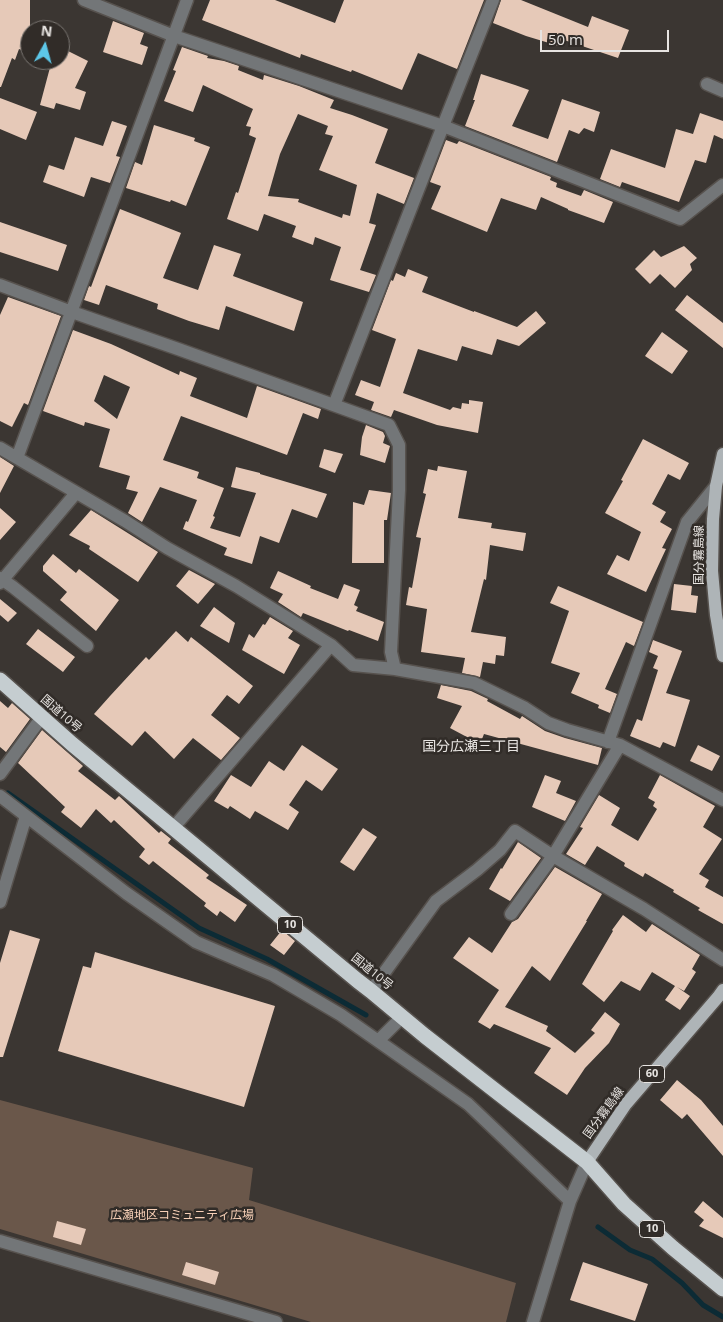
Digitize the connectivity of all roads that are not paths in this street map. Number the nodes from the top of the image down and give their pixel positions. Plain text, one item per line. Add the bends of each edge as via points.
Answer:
1 (84, 0) edge
2 (187, 0) edge
3 (493, 0) edge
4 (174, 36) junction
5 (706, 84) dead end
6 (723, 90) edge
7 (443, 126) junction
8 (723, 185) edge
9 (0, 285) edge
10 (72, 312) junction
11 (334, 405) junction
12 (0, 448) edge
13 (723, 454) edge
14 (17, 458) junction
15 (716, 486) junction
16 (76, 492) junction
17 (1, 581) edge
18 (331, 645) junction
19 (87, 646) dead end
20 (723, 656) edge
21 (395, 669) junction
22 (0, 680) edge
23 (42, 717) junction
24 (614, 744) junction
25 (0, 774) edge
26 (0, 796) edge
27 (723, 800) edge
28 (26, 816) junction
29 (173, 828) junction
30 (554, 856) junction
31 (0, 902) edge
32 (511, 914) dead end
33 (723, 960) edge
34 (723, 990) edge
35 (371, 991) junction
36 (402, 1017) junction
37 (378, 1041) junction
38 (587, 1162) junction
39 (570, 1201) junction
40 (0, 1241) edge
41 (723, 1289) edge
42 (276, 1322) edge
43 (533, 1322) edge

1 - 4 street
2 - 4 street
3 - 7 street
4 - 7 street
4 - 10 street
5 - 6 street
7 - 8 street via 680,219
7 - 11 street
9 - 10 street
10 - 11 street
10 - 14 street
11 - 21 street via 389,425 399,445 391,652
12 - 14 street
13 - 15 main road, 国分霧島線
14 - 16 street
15 - 20 main road, 国分霧島線 via 712,571
15 - 24 street via 687,522
16 - 17 street
16 - 18 street
17 - 19 street
18 - 21 street via 353,665
18 - 29 street
21 - 24 street via 474,683 548,723
22 - 23 highway, 国道10号 / 10
23 - 25 street
23 - 29 highway, 国道10号 / 10
24 - 27 street
24 - 30 street
26 - 28 street
28 - 31 street
28 - 37 street via 196,942 273,975
29 - 35 highway, 国道10号 / 10
30 - 32 street
30 - 33 street
30 - 35 street via 515,831 478,870 436,902
34 - 38 main road, 国分霧島線 / 60 via 626,1104
35 - 36 highway, 国道10号 / 10
36 - 37 street
36 - 38 highway, 国道10号 / 10
37 - 39 street via 468,1104
38 - 39 street
38 - 41 highway, 国道10号 / 10 via 624,1204
39 - 43 street
40 - 42 street

